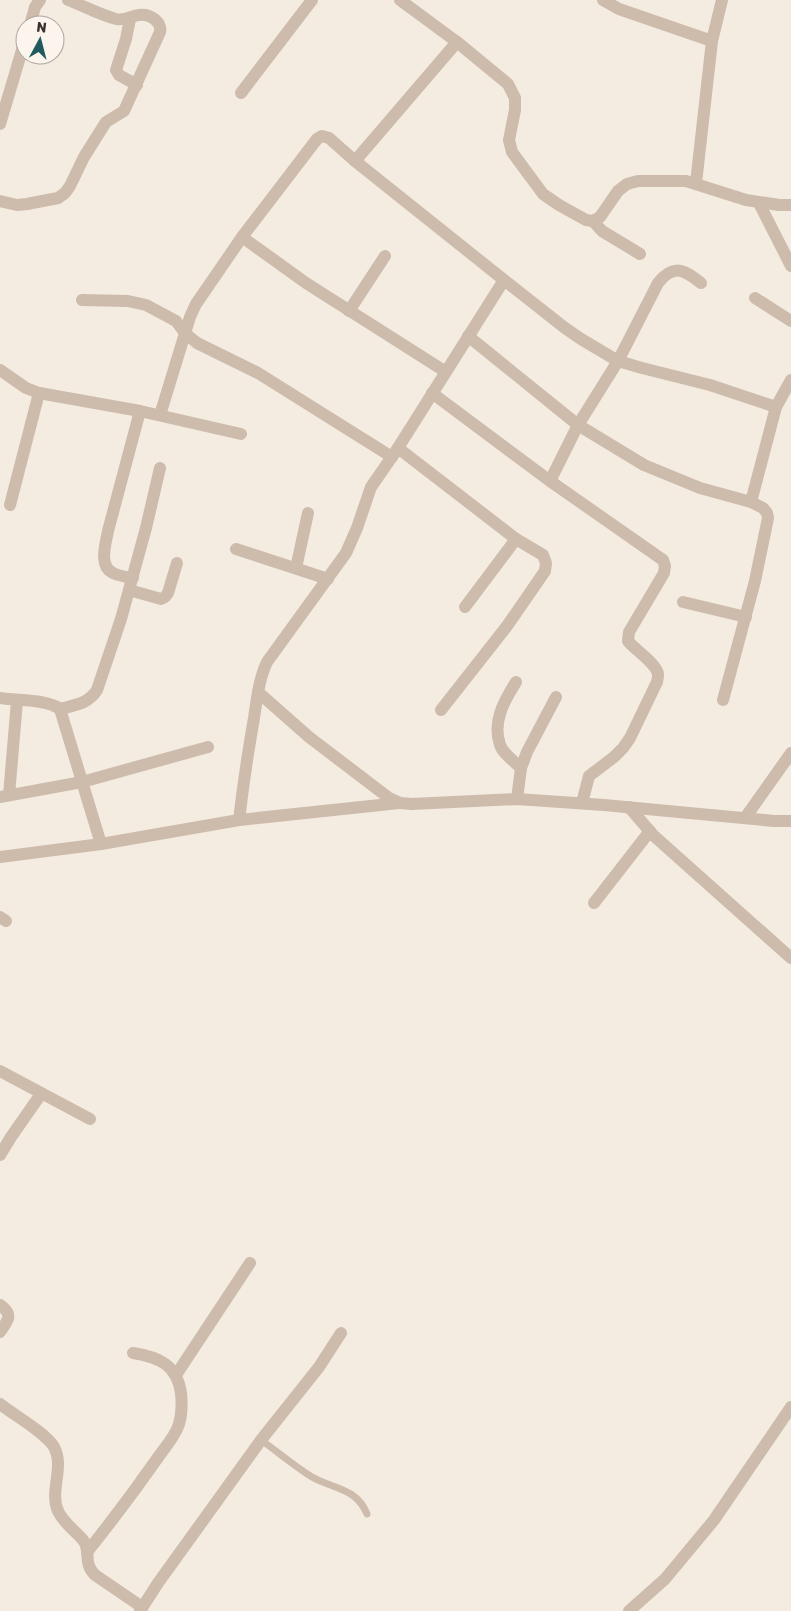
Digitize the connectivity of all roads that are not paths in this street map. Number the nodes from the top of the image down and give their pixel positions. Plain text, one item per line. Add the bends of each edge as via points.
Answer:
1 (40, 0) edge
2 (68, 0) edge
3 (312, 0) edge
4 (400, 0) edge
5 (722, 0) edge
6 (609, 2) edge
7 (33, 15) edge
8 (130, 19) junction
9 (712, 40) junction
10 (457, 42) junction
11 (18, 65) edge
12 (137, 85) junction
13 (241, 92) dead end
14 (0, 124) edge
15 (355, 161) junction
16 (696, 183) junction
17 (0, 201) edge
18 (759, 203) junction
19 (791, 205) edge
20 (593, 221) junction
21 (242, 237) junction
22 (640, 254) dead end
23 (385, 256) dead end
24 (791, 266) edge
25 (504, 280) junction
26 (701, 283) dead end
27 (755, 298) dead end
28 (82, 300) dead end
29 (349, 311) junction
30 (791, 321) edge
31 (185, 333) junction
32 (468, 336) junction
33 (618, 361) junction
34 (0, 370) edge
35 (446, 372) junction
36 (791, 380) edge
37 (38, 394) junction
38 (432, 394) junction
39 (776, 407) junction
40 (140, 411) junction
41 (160, 416) junction
42 (578, 425) junction
43 (241, 434) dead end
44 (395, 452) junction
45 (160, 468) dead end
46 (550, 481) junction
47 (750, 502) junction
48 (10, 505) dead end
49 (308, 514) dead end
50 (516, 539) junction
51 (236, 549) dead end
52 (177, 562) dead end
53 (296, 568) junction
54 (328, 579) junction
55 (131, 584) junction
56 (683, 602) dead end
57 (466, 607) dead end
58 (746, 617) junction
59 (516, 682) dead end
60 (258, 692) junction
61 (556, 697) dead end
62 (0, 698) edge
63 (723, 700) dead end
64 (17, 701) junction
65 (60, 710) junction
66 (441, 710) dead end
67 (208, 746) dead end
68 (791, 753) edge
69 (521, 768) junction
70 (82, 782) junction
71 (2, 797) edge
72 (517, 799) junction
73 (400, 803) junction
74 (582, 804) junction
75 (629, 807) junction
76 (746, 818) junction
77 (238, 820) junction
78 (774, 821) junction
79 (791, 821) edge
80 (791, 830) edge
81 (650, 831) junction
82 (101, 844) junction
83 (0, 857) edge
84 (594, 903) dead end
85 (791, 958) edge
86 (0, 1071) edge
87 (41, 1094) junction
88 (90, 1119) dead end
89 (0, 1155) edge
90 (250, 1263) dead end
91 (0, 1305) edge
92 (0, 1332) edge
93 (341, 1333) dead end
94 (133, 1353) dead end
95 (176, 1375) junction
96 (0, 1404) edge
97 (791, 1407) edge
98 (261, 1440) junction
99 (367, 1514) dead end
100 (87, 1552) junction
101 (141, 1609) edge
102 (629, 1611) edge

1 - 7 street
2 - 8 street via 117,19
3 - 13 street
4 - 10 street
5 - 9 street
6 - 9 street
8 - 12 street via 116,70
8 - 12 street via 144,15 161,27
9 - 16 street
10 - 15 street
10 - 20 street via 513,90 515,110 509,140 512,152 543,194
11 - 14 street
12 - 17 street via 124,111 102,128 65,193 58,198 27,204
15 - 21 street via 329,138 322,136 317,139
15 - 25 street
16 - 18 street
16 - 20 street via 677,180 627,184
18 - 19 street
18 - 24 street
20 - 22 street via 602,231
21 - 29 street
21 - 31 street via 196,304
23 - 29 street
25 - 32 street
25 - 33 street via 565,328
26 - 33 street via 679,270 664,275
27 - 30 street
28 - 31 street via 137,302 176,321
29 - 35 street
31 - 41 street
31 - 44 street
32 - 35 street
32 - 42 street
33 - 39 street via 710,385
33 - 42 street
34 - 37 street
35 - 38 street
36 - 39 street
37 - 40 street
37 - 48 street
38 - 44 street
38 - 46 street
39 - 47 street
40 - 41 street
40 - 55 street via 105,551 108,570
41 - 43 street
42 - 46 street
42 - 47 street via 644,465 700,488
44 - 50 street
44 - 54 street via 371,487 346,553
45 - 55 street
46 - 74 street via 663,560 665,566 629,632 628,641 654,666 657,682 623,748 589,776
47 - 58 street via 763,508 768,518
49 - 53 street
50 - 57 street
50 - 66 street via 543,555 545,572
51 - 53 street
52 - 55 street via 166,597 160,598
53 - 54 street
54 - 60 street via 267,662
55 - 65 street via 97,690 92,698
56 - 58 street
58 - 63 street
59 - 69 street via 499,713 498,732 505,753
60 - 73 street via 309,737
60 - 77 street
61 - 69 street
62 - 64 street
64 - 65 street via 46,703
64 - 71 street
65 - 70 street
67 - 70 street
68 - 76 street
69 - 72 street
70 - 71 street
70 - 82 street
72 - 73 street
72 - 74 street
73 - 77 street
74 - 75 street
75 - 76 street
75 - 81 street
76 - 78 street
77 - 82 street
78 - 79 street
78 - 80 street
81 - 84 street
81 - 85 street
82 - 83 street
86 - 87 street
87 - 88 street
87 - 89 street
90 - 95 street
91 - 92 street via 9,1314
93 - 98 street via 319,1367
94 - 95 street via 158,1359
95 - 100 street via 182,1401 179,1426 146,1476
96 - 100 street via 54,1446 58,1457 57,1510 63,1521 83,1540
97 - 102 street via 714,1520 665,1579
98 - 99 lane via 312,1477 360,1500
98 - 101 street
100 - 101 street via 87,1562 95,1575

